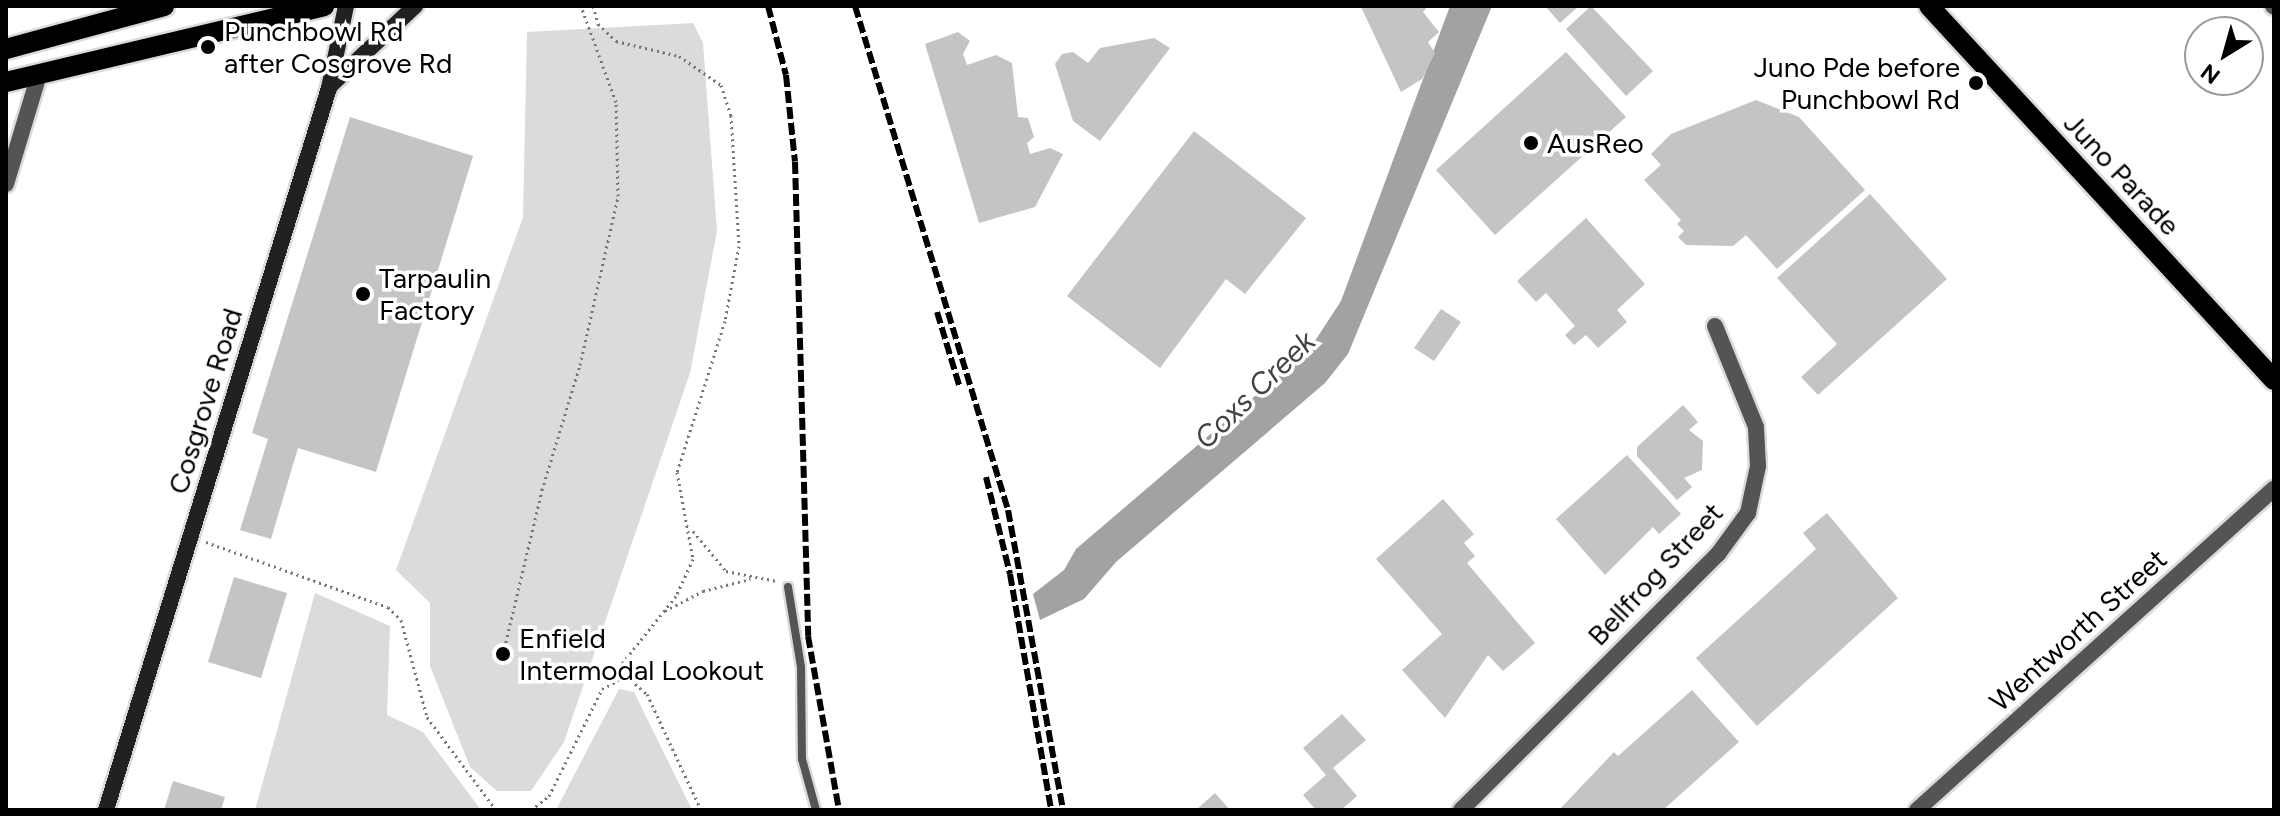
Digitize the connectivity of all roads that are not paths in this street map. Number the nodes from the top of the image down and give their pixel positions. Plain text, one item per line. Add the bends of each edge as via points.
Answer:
1 (164, 6) edge
2 (324, 6) edge
3 (346, 6) edge
4 (415, 6) edge
5 (1929, 6) edge
6 (6, 49) edge
7 (38, 78) junction
8 (6, 82) edge
9 (329, 88) junction
10 (6, 184) edge
11 (1715, 326) dead end
12 (2274, 380) edge
13 (2274, 489) edge
14 (788, 587) road end
15 (106, 810) edge
16 (816, 810) edge
17 (1461, 810) edge
18 (1917, 810) edge

1 - 6 main road
2 - 7 main road
3 - 9 main road, Cosgrove Road
4 - 9 main road
5 - 12 main road, Juno Parade
7 - 8 main road
7 - 10 street
9 - 15 main road, Cosgrove Road
11 - 17 street, Bellfrog Street via 1756,427 1758,466 1748,513 1718,554
13 - 18 street, Wentworth Street
14 - 16 lane via 801,667 802,759

